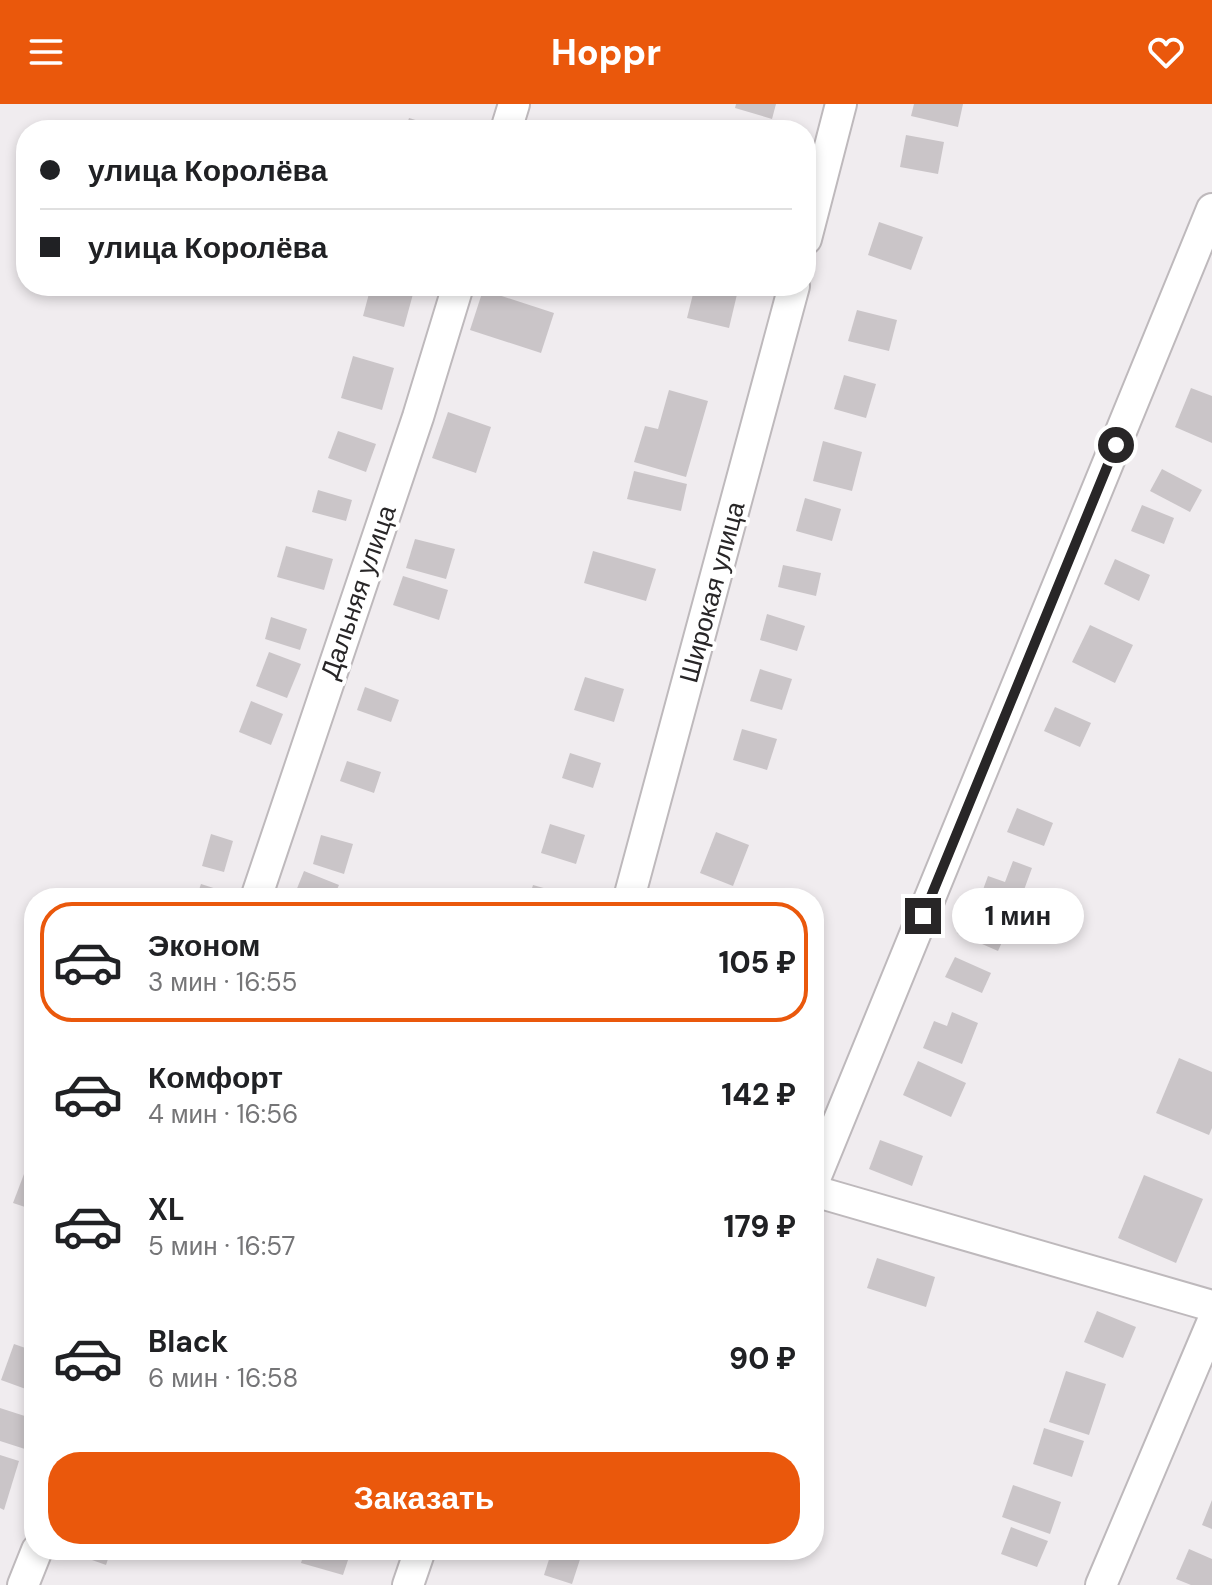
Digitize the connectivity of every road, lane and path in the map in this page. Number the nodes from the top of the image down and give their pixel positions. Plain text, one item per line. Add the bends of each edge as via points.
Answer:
1 (841, 104) edge
2 (816, 200) edge
3 (1212, 209) edge
4 (455, 296) edge
5 (791, 296) edge
6 (259, 888) edge
7 (632, 888) edge
8 (824, 1157) edge
9 (824, 1194) edge
10 (1212, 1306) edge
11 (1212, 1323) edge
12 (33, 1560) edge
13 (417, 1560) edge
14 (23, 1585) edge
15 (408, 1585) edge
16 (1101, 1585) edge

1 - 2 street
3 - 8 street
4 - 6 street, Дальняя улица
5 - 7 street, Широкая улица
9 - 10 street
11 - 16 street
12 - 14 street
13 - 15 street

